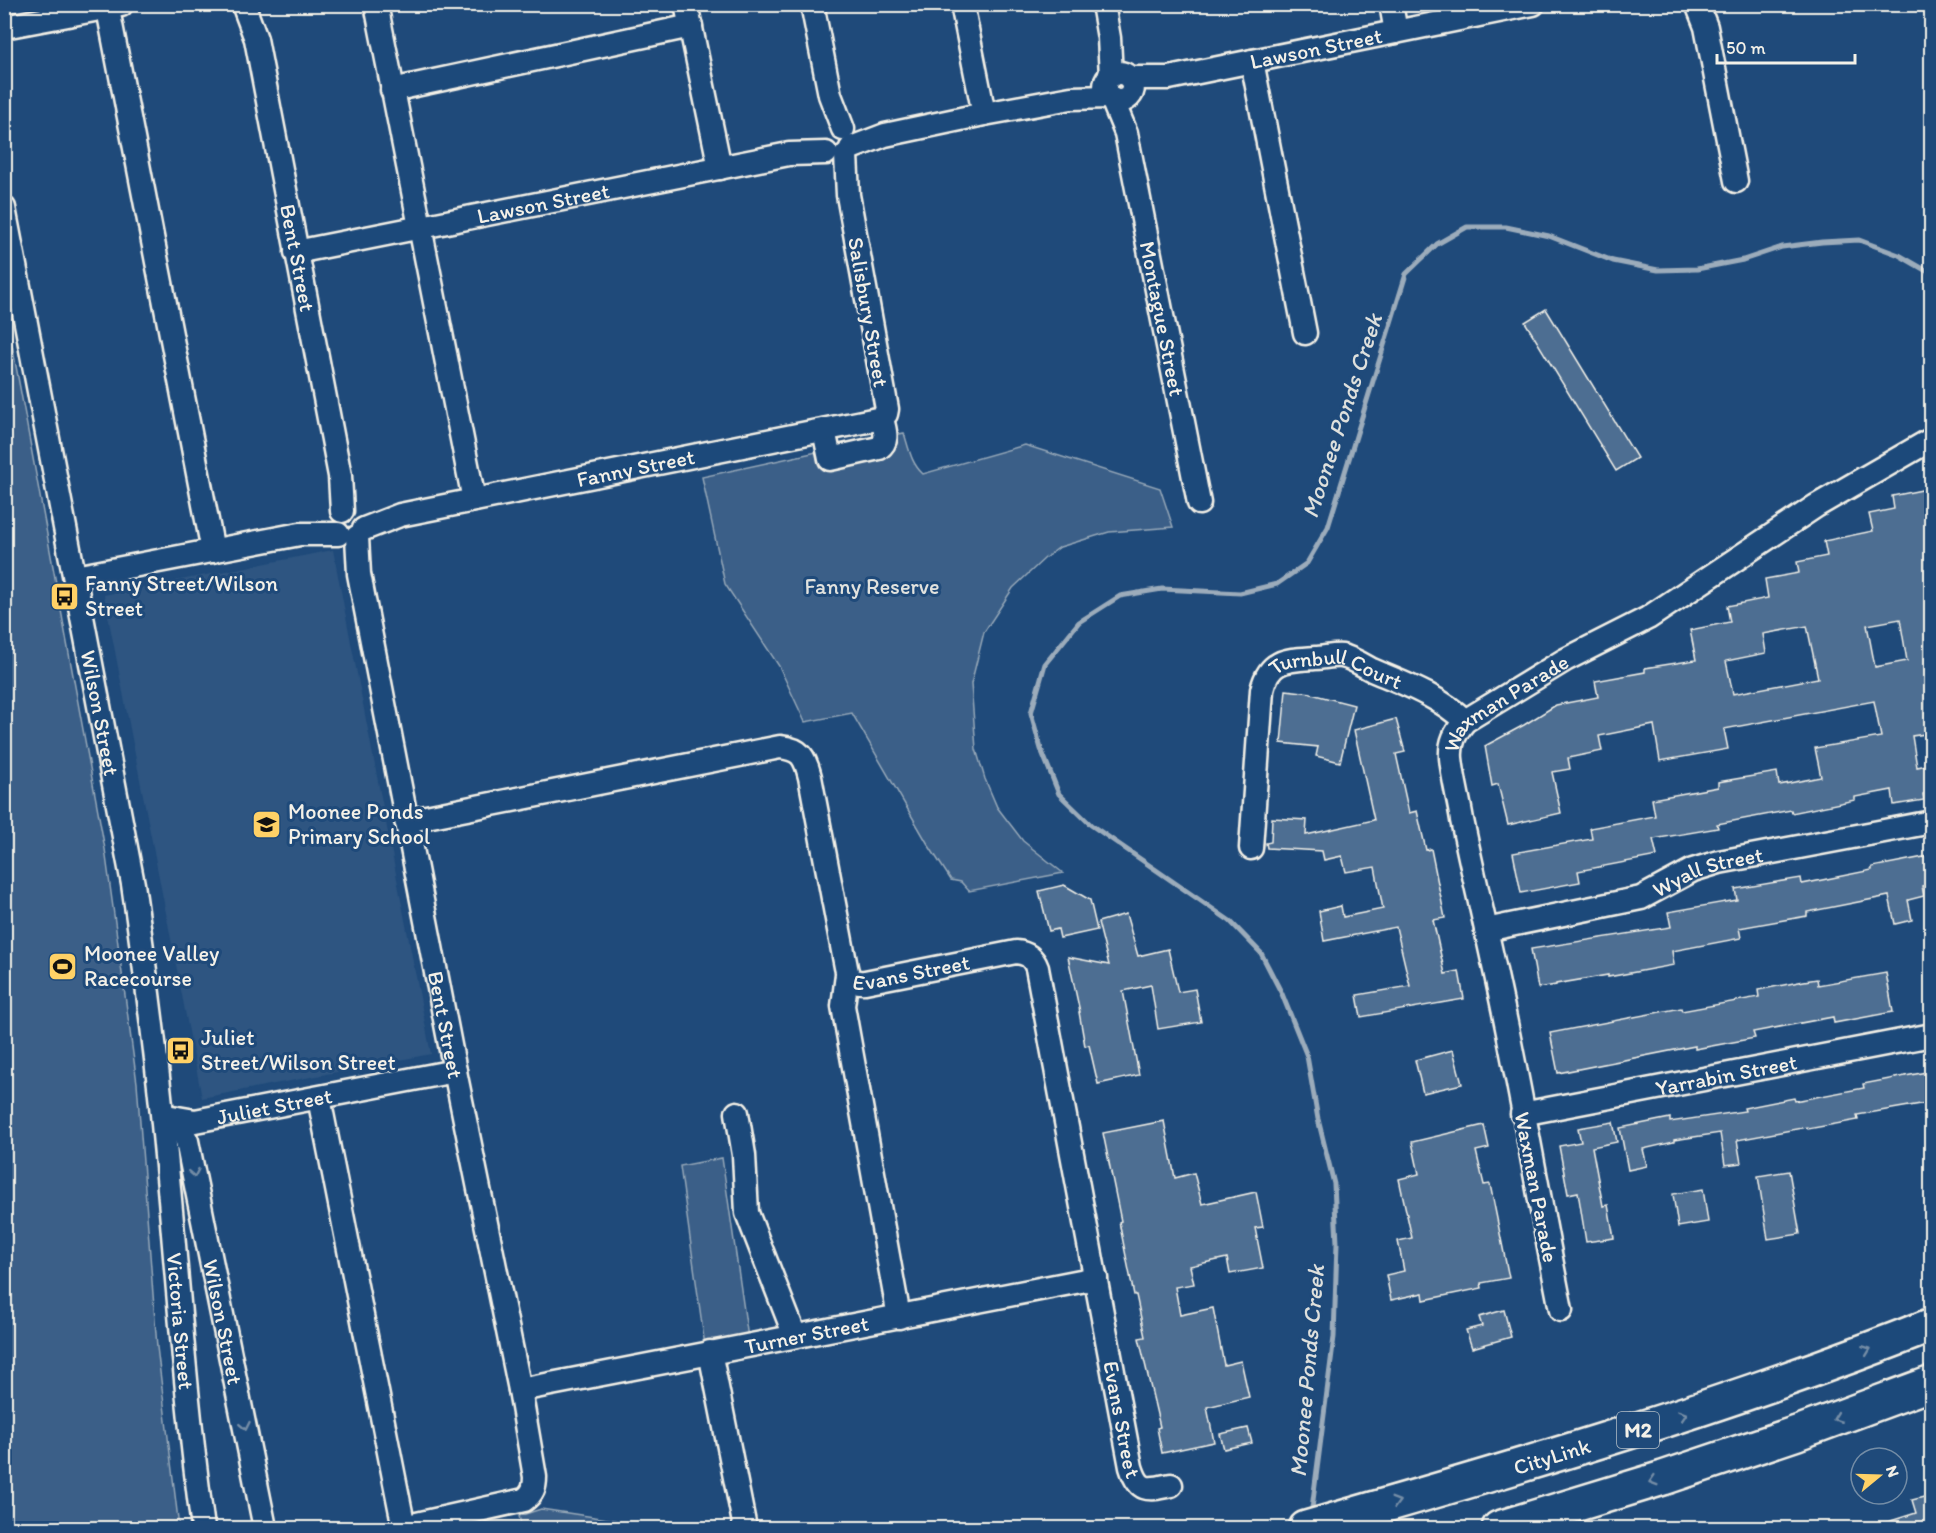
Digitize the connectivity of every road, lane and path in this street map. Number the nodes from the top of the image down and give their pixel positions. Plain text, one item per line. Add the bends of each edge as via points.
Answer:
1 (243, 4) edge
2 (256, 4) edge
3 (376, 4) edge
4 (812, 4) edge
5 (962, 4) edge
6 (1103, 4) edge
7 (1390, 4) edge
8 (1533, 4) edge
9 (1697, 4) edge
10 (1706, 4) edge
11 (112, 5) edge
12 (689, 15) edge
13 (4, 27) edge
14 (1706, 27) junction
15 (1396, 32) junction
16 (256, 39) junction
17 (1252, 61) junction
18 (1119, 87) junction
19 (393, 90) junction
20 (984, 114) junction
21 (838, 143) junction
22 (720, 168) junction
23 (1736, 181) dead end
24 (4, 208) edge
25 (421, 227) junction
26 (296, 252) junction
27 (1305, 333) dead end
28 (877, 419) junction
29 (824, 430) junction
30 (1932, 439) edge
31 (474, 500) junction
32 (1199, 503) dead end
33 (349, 524) junction
34 (213, 551) junction
35 (75, 577) junction
36 (1465, 721) junction
37 (406, 821) junction
38 (1932, 822) edge
39 (1251, 848) dead end
40 (1486, 930) junction
41 (848, 975) junction
42 (1932, 1035) edge
43 (455, 1071) junction
44 (319, 1098) junction
45 (737, 1113) dead end
46 (1522, 1114) junction
47 (169, 1116) junction
48 (1096, 1278) junction
49 (1561, 1310) dead end
50 (900, 1317) junction
51 (1932, 1325) edge
52 (795, 1336) junction
53 (710, 1352) junction
54 (1932, 1383) edge
55 (520, 1390) junction
56 (1171, 1485) dead end
57 (204, 1528) edge
58 (266, 1528) edge
59 (401, 1528) edge
60 (745, 1528) edge
61 (1306, 1528) edge
62 (1499, 1528) edge

1 - 16 street, Bent Street
2 - 16 street, Bent Street
3 - 19 street
4 - 21 street, Salisbury Street
5 - 20 street
6 - 18 street, Montague Street
7 - 15 street
8 - 15 street, Lawson Street
9 - 14 street
10 - 14 street
11 - 13 street
11 - 34 street
12 - 19 street
12 - 22 street
14 - 23 street
15 - 17 street, Lawson Street
16 - 26 street, Bent Street
17 - 18 street, Lawson Street
17 - 27 street
18 - 20 street, Lawson Street
18 - 32 street, Montague Street
19 - 25 street
20 - 21 street, Lawson Street
21 - 22 street, Lawson Street
21 - 28 street, Salisbury Street via 887,409
22 - 25 street, Lawson Street
24 - 35 street, Wilson Street
25 - 26 street, Lawson Street
25 - 31 street
26 - 33 street, Bent Street
28 - 29 street, Fanny Street
28 - 29 street, Salisbury Street via 886,437 883,445 821,461
29 - 31 street, Fanny Street
30 - 36 street, Waxman Parade via 1816,506 1648,618 1565,660
31 - 33 street, Fanny Street
33 - 34 street, Fanny Street
33 - 37 street, Bent Street
34 - 35 street, Fanny Street
35 - 47 street, Wilson Street via 133,884
36 - 39 street, Turnbull Court via 1433,697 1343,656 1292,660 1272,667 1262,690
36 - 40 street, Waxman Parade via 1454,735 1451,759
37 - 41 street, Evans Street via 790,748 800,753 807,764
37 - 43 street, Bent Street
38 - 40 street, Wyall Street via 1719,862 1693,870 1641,898
40 - 46 street, Waxman Parade
41 - 48 street, Evans Street via 851,980 865,982 1016,952 1030,956 1037,968
41 - 50 street via 843,1006
42 - 46 street, Yarrabin Street
43 - 44 street, Juliet Street
43 - 55 street, Bent Street
44 - 47 street, Juliet Street via 195,1121
44 - 59 street
45 - 52 street via 747,1214
46 - 49 street, Waxman Parade
47 - 57 street, Victoria Street via 193,1453
47 -> 58 street, Wilson Street via 187,1141
48 - 50 street, Turner Street
48 - 56 street, Evans Street via 1135,1480 1152,1489
50 - 52 street, Turner Street
61 -> 51 highway, CityLink / M2 via 1644,1428
52 - 53 street, Turner Street
53 - 55 street, Turner Street
53 - 60 street
54 -> 62 highway, M2 via 1742,1452
55 - 59 street, Bent Street via 535,1477 533,1491 524,1500

